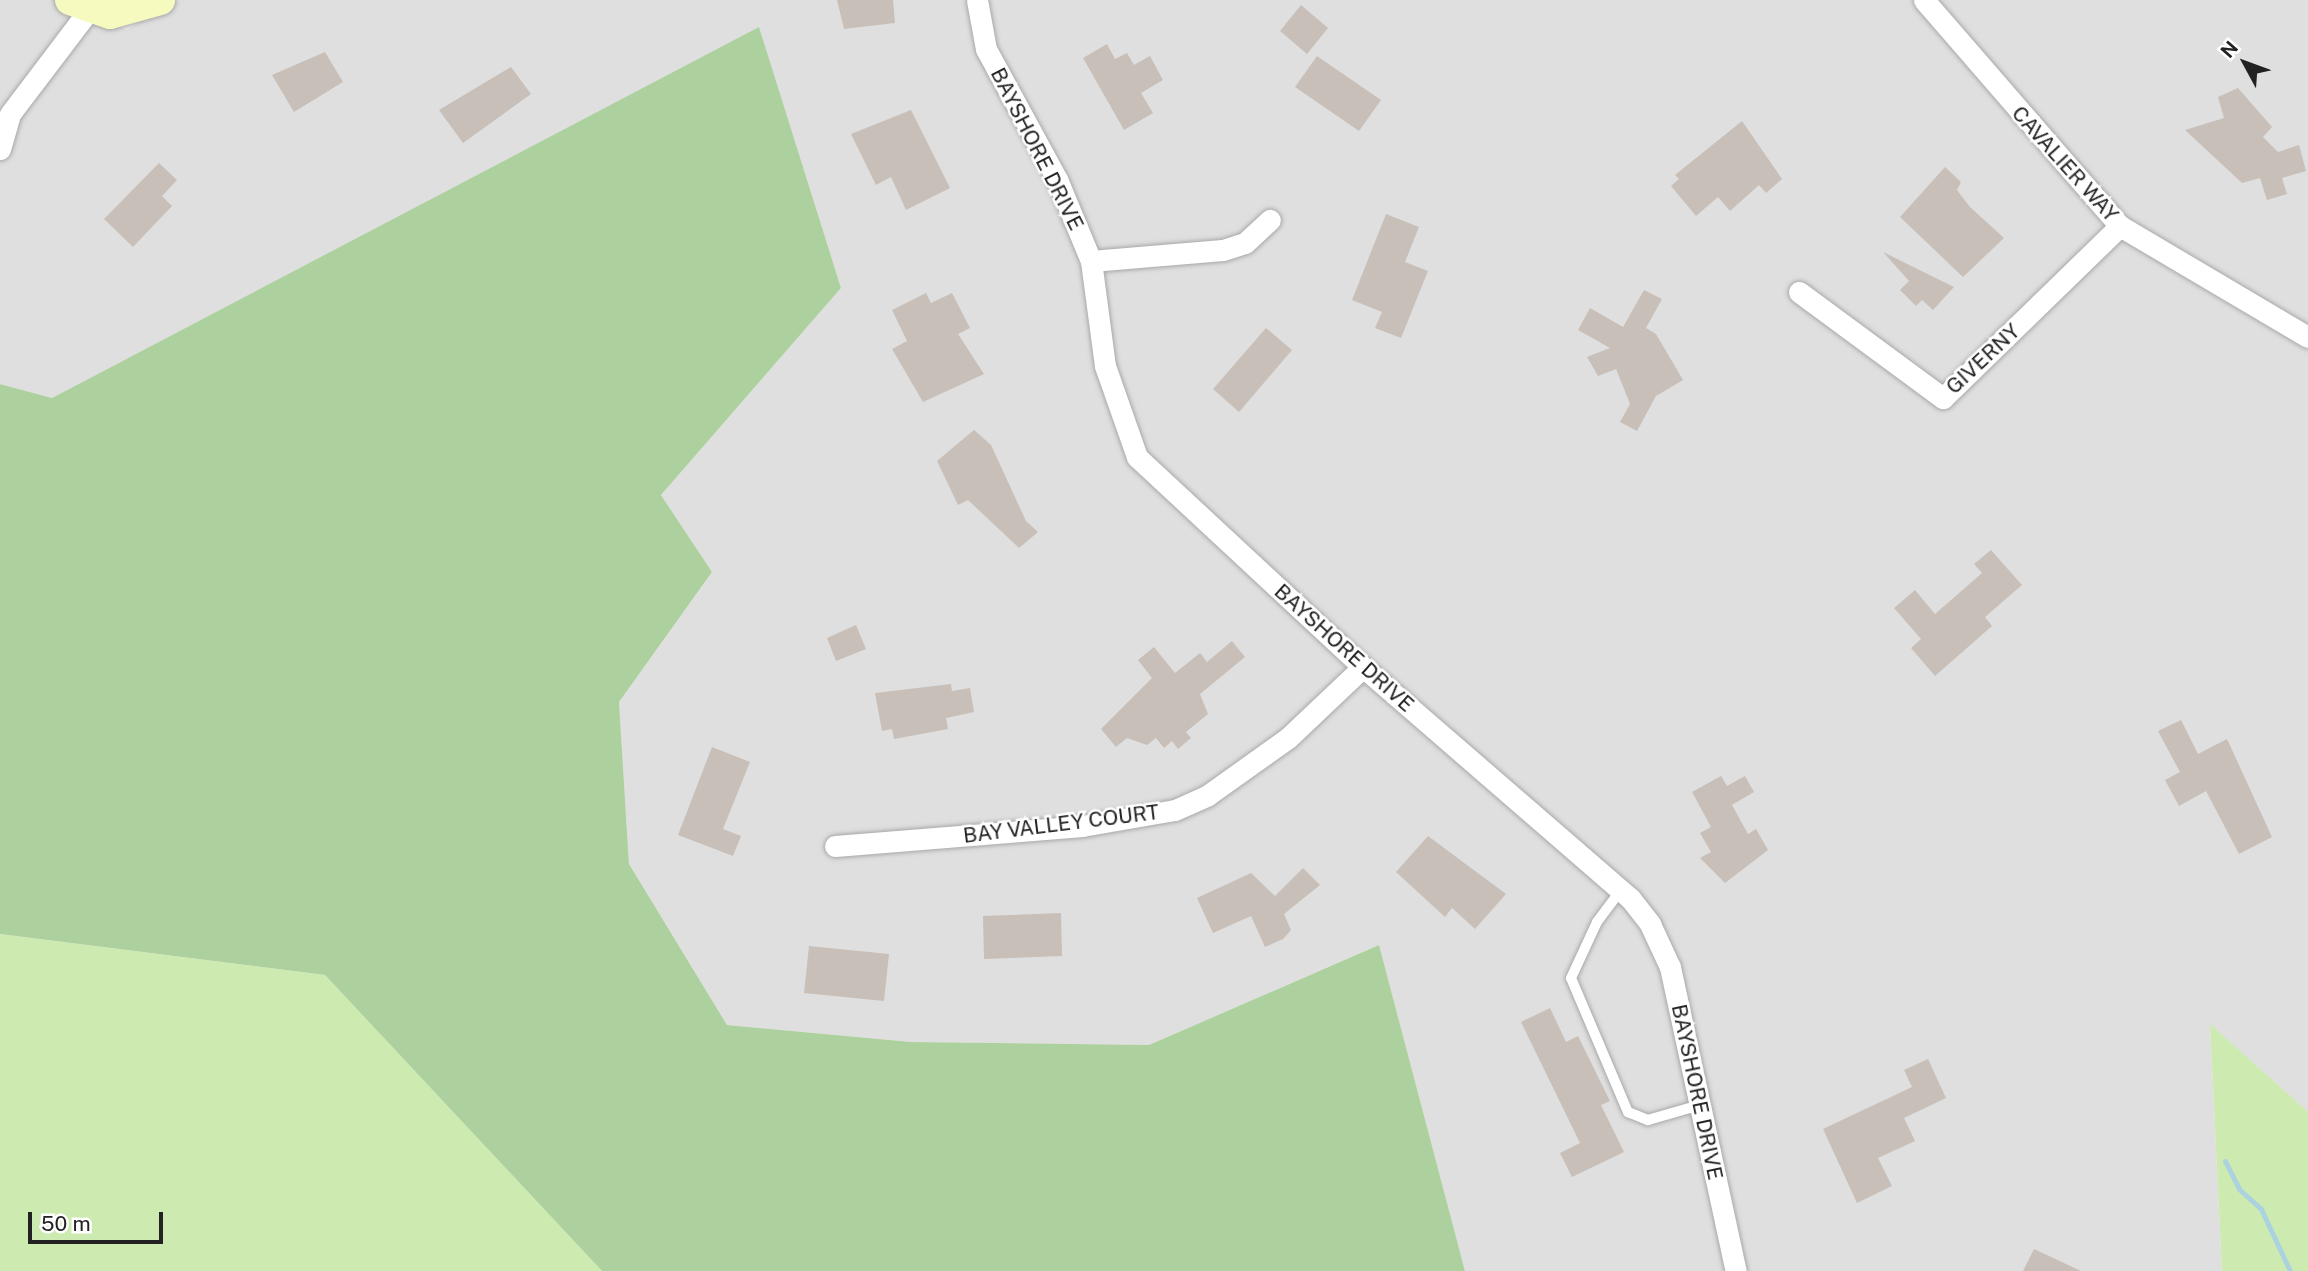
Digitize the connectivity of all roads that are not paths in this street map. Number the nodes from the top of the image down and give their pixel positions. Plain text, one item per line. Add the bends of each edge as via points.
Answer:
1 (160, 0) edge
2 (978, 0) edge
3 (1924, 0) edge
4 (79, 5) edge
5 (0, 149) edge
6 (1270, 220) dead end
7 (2120, 226) junction
8 (1091, 261) junction
9 (1799, 292) dead end
10 (2308, 337) edge
11 (1363, 667) junction
12 (835, 846) dead end
13 (1621, 890) junction
14 (1700, 1105) junction
15 (1736, 1271) edge

1 - 4 street via 133,11
2 - 8 street, BAYSHORE DRIVE via 986,49 1057,179
3 - 7 street, CAVALIER WAY
4 - 5 street via 10,114
6 - 8 street via 1245,243 1223,250
7 - 9 street, GIVERNY via 1943,398
7 - 10 street, CAVALIER WAY
8 - 11 street, BAYSHORE DRIVE via 1105,366 1137,457
11 - 12 street, BAY VALLEY COURT via 1288,738 1208,795 1175,810 1082,826
11 - 13 street, BAYSHORE DRIVE
13 - 14 street, BAYSHORE DRIVE via 1650,923 1670,967
13 - 14 lane via 1597,922 1571,978 1628,1112 1648,1120
14 - 15 street, BAYSHORE DRIVE

